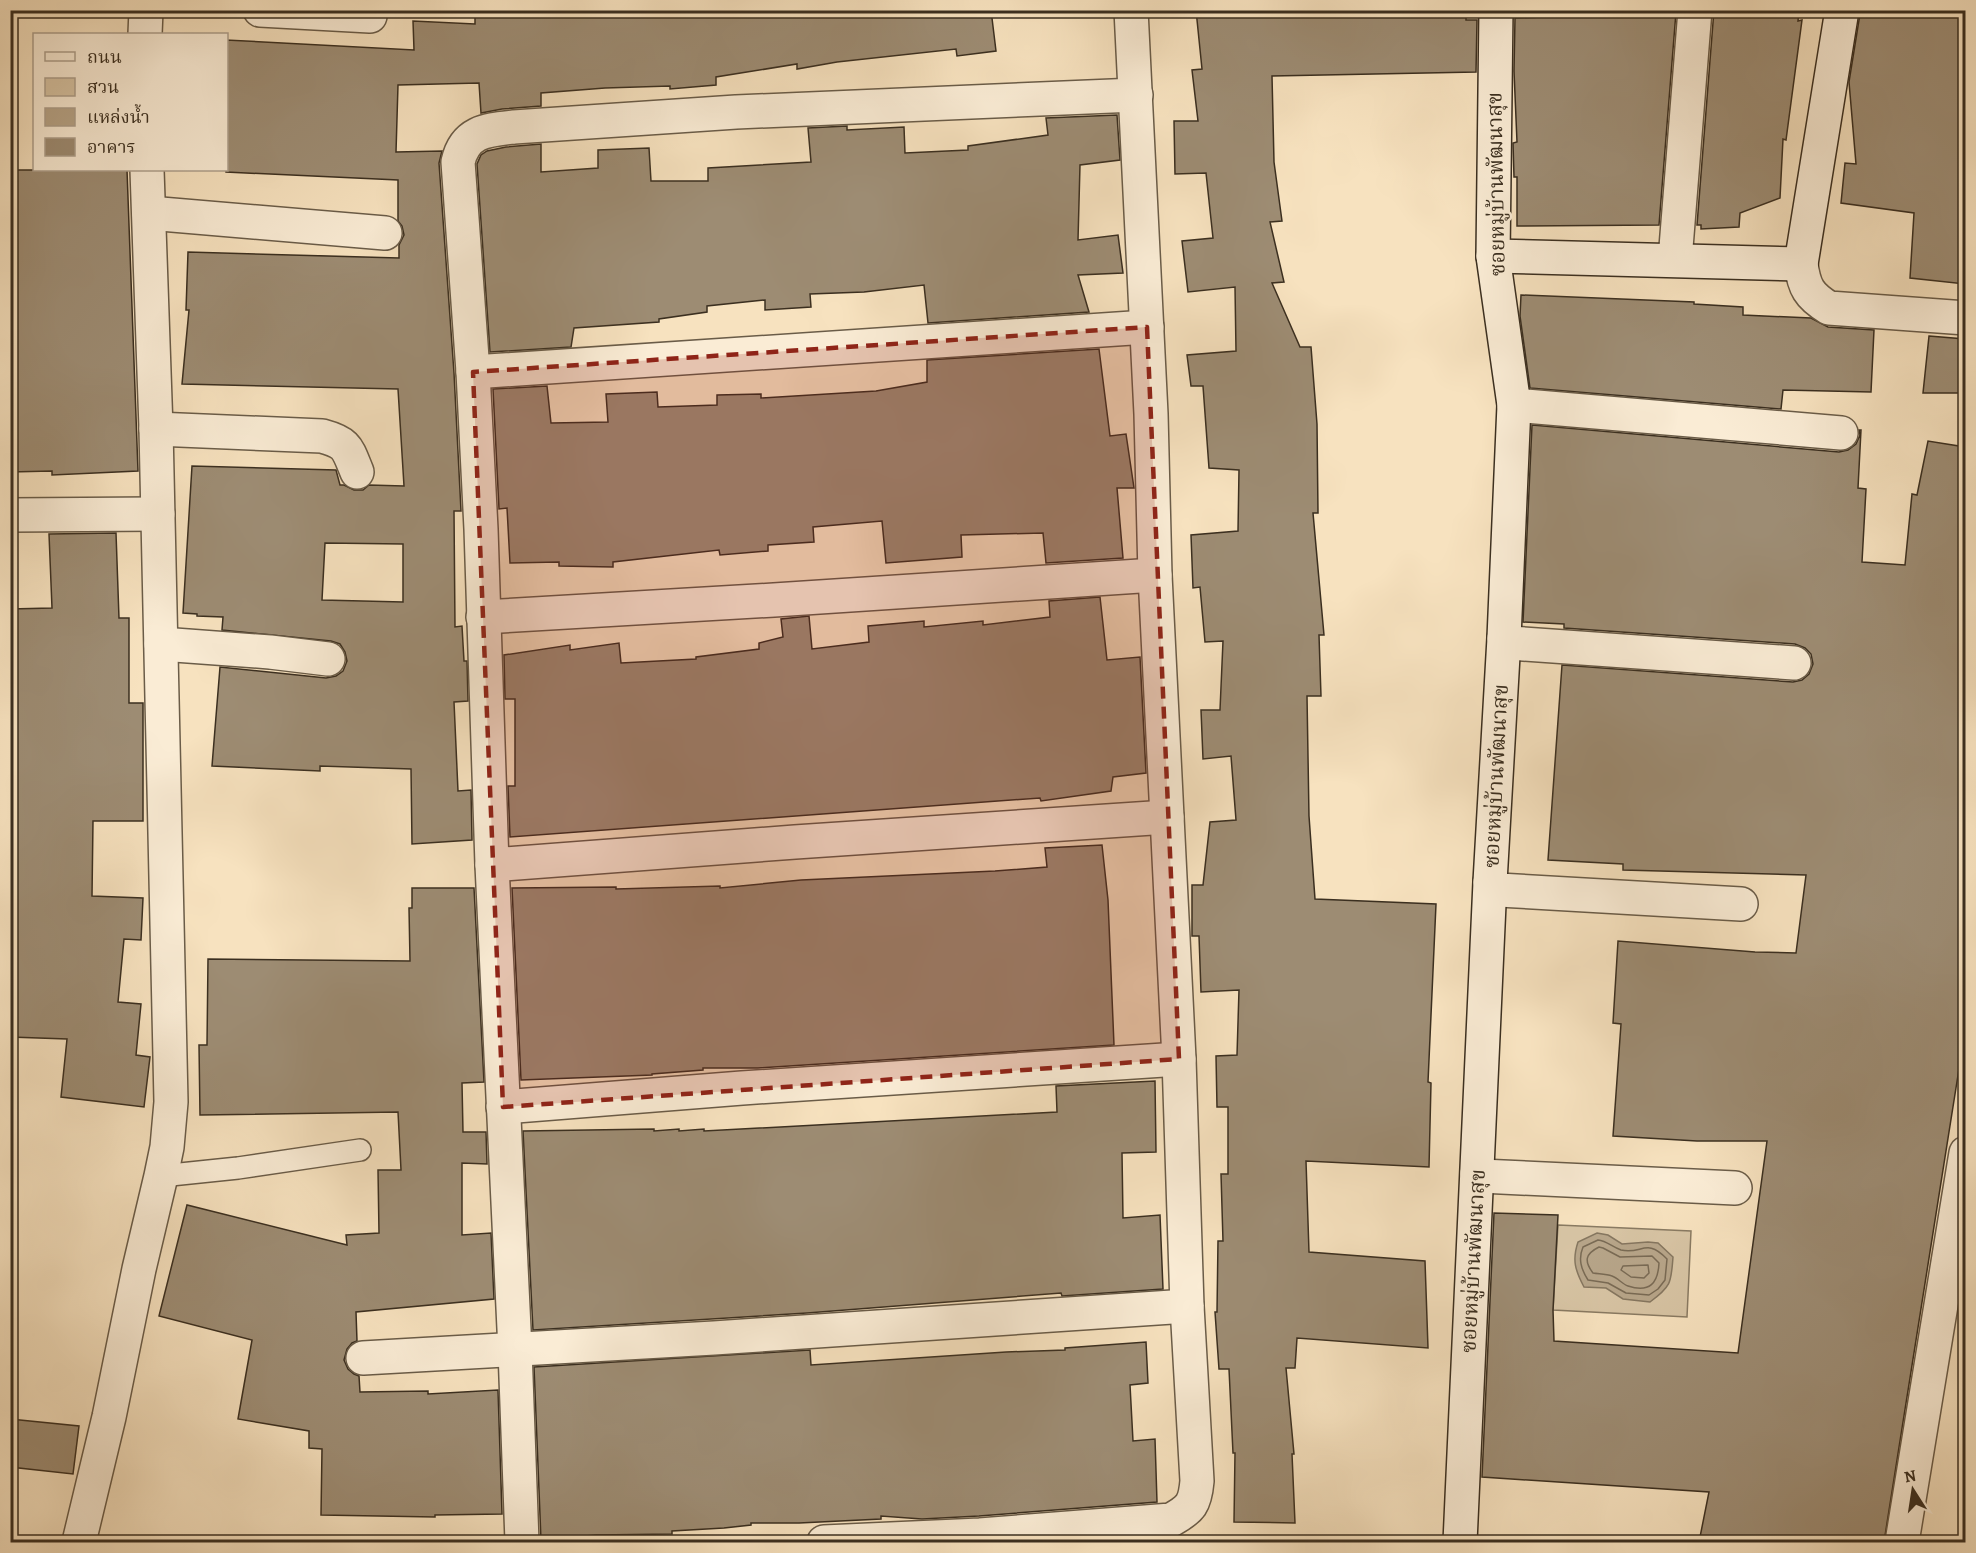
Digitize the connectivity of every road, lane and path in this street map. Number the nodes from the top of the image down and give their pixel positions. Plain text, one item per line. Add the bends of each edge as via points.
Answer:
1 (146, 10) edge
2 (260, 10) edge
3 (1131, 10) edge
4 (1496, 10) edge
5 (1695, 10) edge
6 (1842, 10) edge
7 (370, 16) dead end
8 (145, 33) edge
9 (1136, 95) junction
10 (147, 171) edge
11 (149, 213) junction
12 (385, 233) dead end
13 (1493, 256) junction
14 (1675, 260) junction
15 (1801, 264) junction
16 (1965, 318) edge
17 (1147, 327) junction
18 (473, 372) junction
19 (1514, 405) junction
20 (156, 429) junction
21 (1841, 434) dead end
22 (357, 472) dead end
23 (158, 514) junction
24 (10, 515) edge
25 (1155, 574) junction
26 (483, 617) junction
27 (1507, 641) junction
28 (161, 644) junction
29 (328, 659) dead end
30 (1794, 663) dead end
31 (1167, 817) junction
32 (492, 866) junction
33 (1494, 886) junction
34 (1741, 904) dead end
35 (1179, 1059) junction
36 (503, 1107) junction
37 (360, 1150) dead end
38 (1965, 1153) edge
39 (1479, 1174) junction
40 (161, 1176) junction
41 (1735, 1188) dead end
42 (1187, 1306) junction
43 (515, 1350) junction
44 (363, 1358) dead end
45 (980, 1539) edge
46 (79, 1542) edge
47 (522, 1542) edge
48 (824, 1542) edge
49 (1460, 1542) edge
50 (1902, 1542) edge

1 - 8 street
2 - 7 street
3 - 9 street
4 - 13 street, ซอยหมู่บ้านพัฒนาสุข
5 - 14 street
6 - 15 street
9 - 17 street
9 - 18 street via 736,112 487,130 465,143 458,162
10 - 11 street
11 - 12 street
11 - 20 street
13 - 14 street
13 - 19 street, ซอยหมู่บ้านพัฒนาสุข
14 - 15 street
15 - 16 street via 1809,290 1829,308
17 - 18 street
17 - 25 street
18 - 26 street
19 - 21 street
19 - 27 street, ซอยหมู่บ้านพัฒนาสุข
20 - 22 street via 322,436 340,441
20 - 23 street
23 - 24 street
23 - 28 street
25 - 26 street
25 - 31 street
26 - 32 street
27 - 30 street
27 - 33 street, ซอยหมู่บ้านพัฒนาสุข
28 - 29 street
28 - 40 street via 171,1102
31 - 32 street
31 - 35 street
32 - 36 street
33 - 34 street
33 - 39 street, ซอยหมู่บ้านพัฒนาสุข
35 - 36 street
35 - 42 street
36 - 43 street
37 - 40 lane
38 - 50 street
39 - 41 street
39 - 49 street, ซอยหมู่บ้านพัฒนาสุข
40 - 46 street
42 - 43 street
42 - 45 street via 1197,1481 1195,1498 1187,1511 1171,1520
43 - 44 street
43 - 47 street
45 - 48 street

